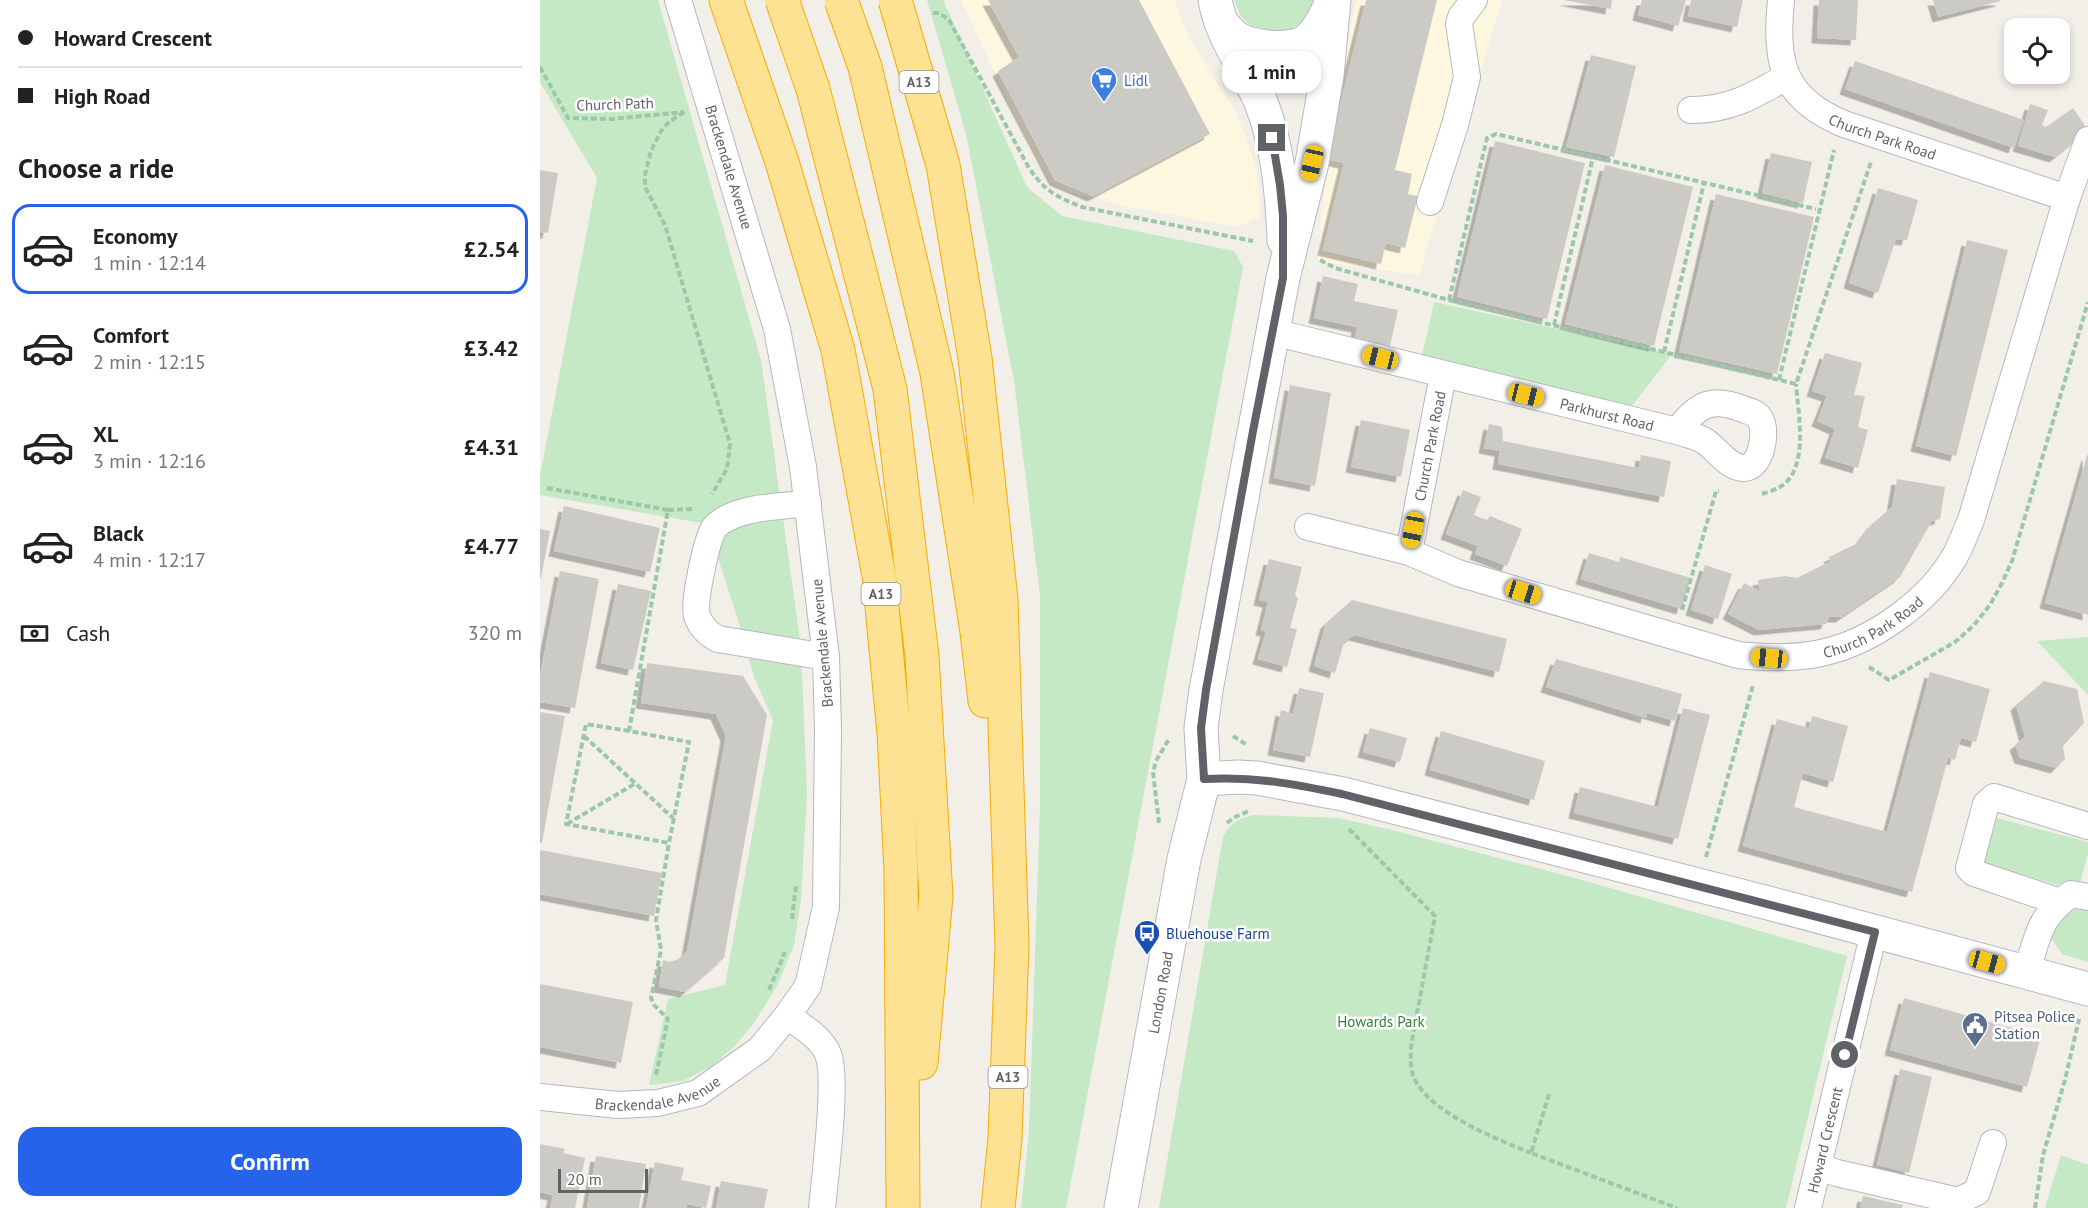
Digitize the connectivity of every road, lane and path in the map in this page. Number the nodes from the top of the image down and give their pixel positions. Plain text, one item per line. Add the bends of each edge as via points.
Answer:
1 (678, 0) edge
2 (726, 0) edge
3 (782, 0) edge
4 (841, 0) edge
5 (895, 0) edge
6 (1333, 0) edge
7 (1474, 0) edge
8 (1781, 0) edge
9 (1217, 9) edge
10 (933, 13) dead end
11 (540, 67) edge
12 (1786, 77) junction
13 (1691, 110) dead end
14 (1837, 140) dead end
15 (2088, 140) edge
16 (1593, 157) junction
17 (1872, 157) dead end
18 (1704, 183) junction
19 (2067, 198) junction
20 (1430, 202) dead end
21 (1816, 209) dead end
22 (1264, 243) dead end
23 (1316, 257) dead end
24 (1283, 278) junction
25 (1449, 300) junction
26 (1554, 326) junction
27 (1273, 332) junction
28 (1664, 352) junction
29 (1443, 375) junction
30 (1779, 380) junction
31 (1796, 384) junction
32 (1677, 431) junction
33 (1719, 481) dead end
34 (547, 488) dead end
35 (1716, 490) junction
36 (1725, 493) dead end
37 (712, 495) dead end
38 (1754, 495) dead end
39 (808, 503) junction
40 (694, 509) dead end
41 (668, 510) junction
42 (1308, 527) dead end
43 (1409, 552) junction
44 (1682, 612) dead end
45 (826, 657) junction
46 (1755, 678) dead end
47 (629, 731) junction
48 (584, 736) junction
49 (1204, 779) junction
50 (636, 783) junction
51 (1342, 794) junction
52 (1257, 811) dead end
53 (1235, 817) dead end
54 (673, 819) junction
55 (566, 824) junction
56 (2088, 826) edge
57 (669, 843) junction
58 (1706, 858) dead end
59 (796, 878) dead end
60 (2088, 896) edge
61 (2060, 902) junction
62 (792, 922) dead end
63 (1875, 932) junction
64 (788, 944) dead end
65 (1012, 946) junction
66 (2026, 973) junction
67 (2088, 989) edge
68 (763, 999) dead end
69 (787, 1016) junction
70 (656, 1077) dead end
71 (1549, 1094) dead end
72 (540, 1096) edge
73 (1993, 1143) dead end
74 (1531, 1153) junction
75 (1818, 1167) junction
76 (822, 1208) edge
77 (903, 1208) edge
78 (909, 1208) edge
79 (998, 1208) edge
80 (1121, 1208) edge
81 (1677, 1208) edge
82 (1808, 1208) edge
83 (2035, 1208) edge

1 - 39 street, Brackendale Avenue via 777,329
2 - 77 highway, A13 via 782,162 838,350 879,576 902,871
3 - 78 highway, A13, bridge via 813,89 890,389 922,656 936,896
4 - 65 highway, A13, bridge via 865,67 937,373 977,632
5 - 65 highway, A13, bridge via 943,165 975,358 1001,599
6 - 9 main road via 1315,32 1295,45 1268,47 1234,37
6 - 24 main road via 1327,75 1312,163
7 - 20 street via 1459,24 1467,77
8 - 12 street, Church Park Road via 1781,59
9 - 24 main road via 1260,100 1272,138 1283,216
10 - 22 path via 949,20 1042,187 1082,207
11 - 37 path, Church Path via 568,118 612,119 685,112 661,131 651,151 645,187 665,225 730,444 727,469
12 - 13 street via 1738,103
12 - 19 street, Church Park Road via 1821,115
14 - 30 path
15 - 19 street, Church Park Road
16 - 18 path
16 - 25 path via 1496,134 1487,138
16 - 26 path
17 - 31 path
18 - 21 path
18 - 28 path
19 - 43 street, Church Park Road via 1971,520 1955,555 1934,585 1880,629 1823,652 1769,658 1738,655 1458,573
23 - 25 path via 1335,268
24 - 27 main road, London Road
25 - 26 path
26 - 28 path
27 - 29 street, Parkhurst Road
27 - 49 main road, London Road via 1206,690 1201,728
28 - 30 path
29 - 32 street, Parkhurst Road
29 - 43 street, Church Park Road
30 - 31 path
31 - 38 path via 1800,449 1797,463 1781,487
32 - 32 street, Parkhurst Road via 1696,409 1720,403 1756,413 1764,432 1758,459 1745,468 1732,464 1703,440
33 - 35 path
34 - 41 path
35 - 36 path
35 - 44 path
39 - 45 street, Brackendale Avenue
39 - 45 street via 744,512 713,529 696,614 709,634 718,639
40 - 41 path
41 - 47 path
42 - 43 street, Church Park Road
45 - 69 street, Brackendale Avenue via 826,907 807,986
46 - 58 path
47 - 48 path via 586,724
47 - 54 path via 688,742
48 - 50 path
48 - 55 path
49 - 51 main road via 1257,778
49 - 80 main road, London Road via 1184,859
50 - 54 path
50 - 55 path
51 - 63 main road
51 - 74 path via 1338,818 1435,916 1411,1046 1410,1066 1415,1080 1425,1096 1460,1120
52 - 53 path via 1247,810
54 - 57 path
55 - 57 path
56 - 61 street via 1994,797 1986,804 1969,868
57 - 70 path via 656,920 661,950 651,998 668,1019
59 - 62 path
60 - 61 street via 2071,894
61 - 66 street via 2042,923
63 - 66 main road
63 - 75 street, Howard Crescent
64 - 68 path
65 - 79 highway, A13 via 1005,1137
66 - 67 main road
67 - 83 path via 2043,1155
69 - 72 street, Brackendale Avenue via 760,1049 698,1093 658,1103 618,1105
69 - 76 street via 816,1038 829,1055 830,1106
71 - 74 path
73 - 75 street via 1977,1192 1958,1201
74 - 81 path
75 - 82 street, Howard Crescent

